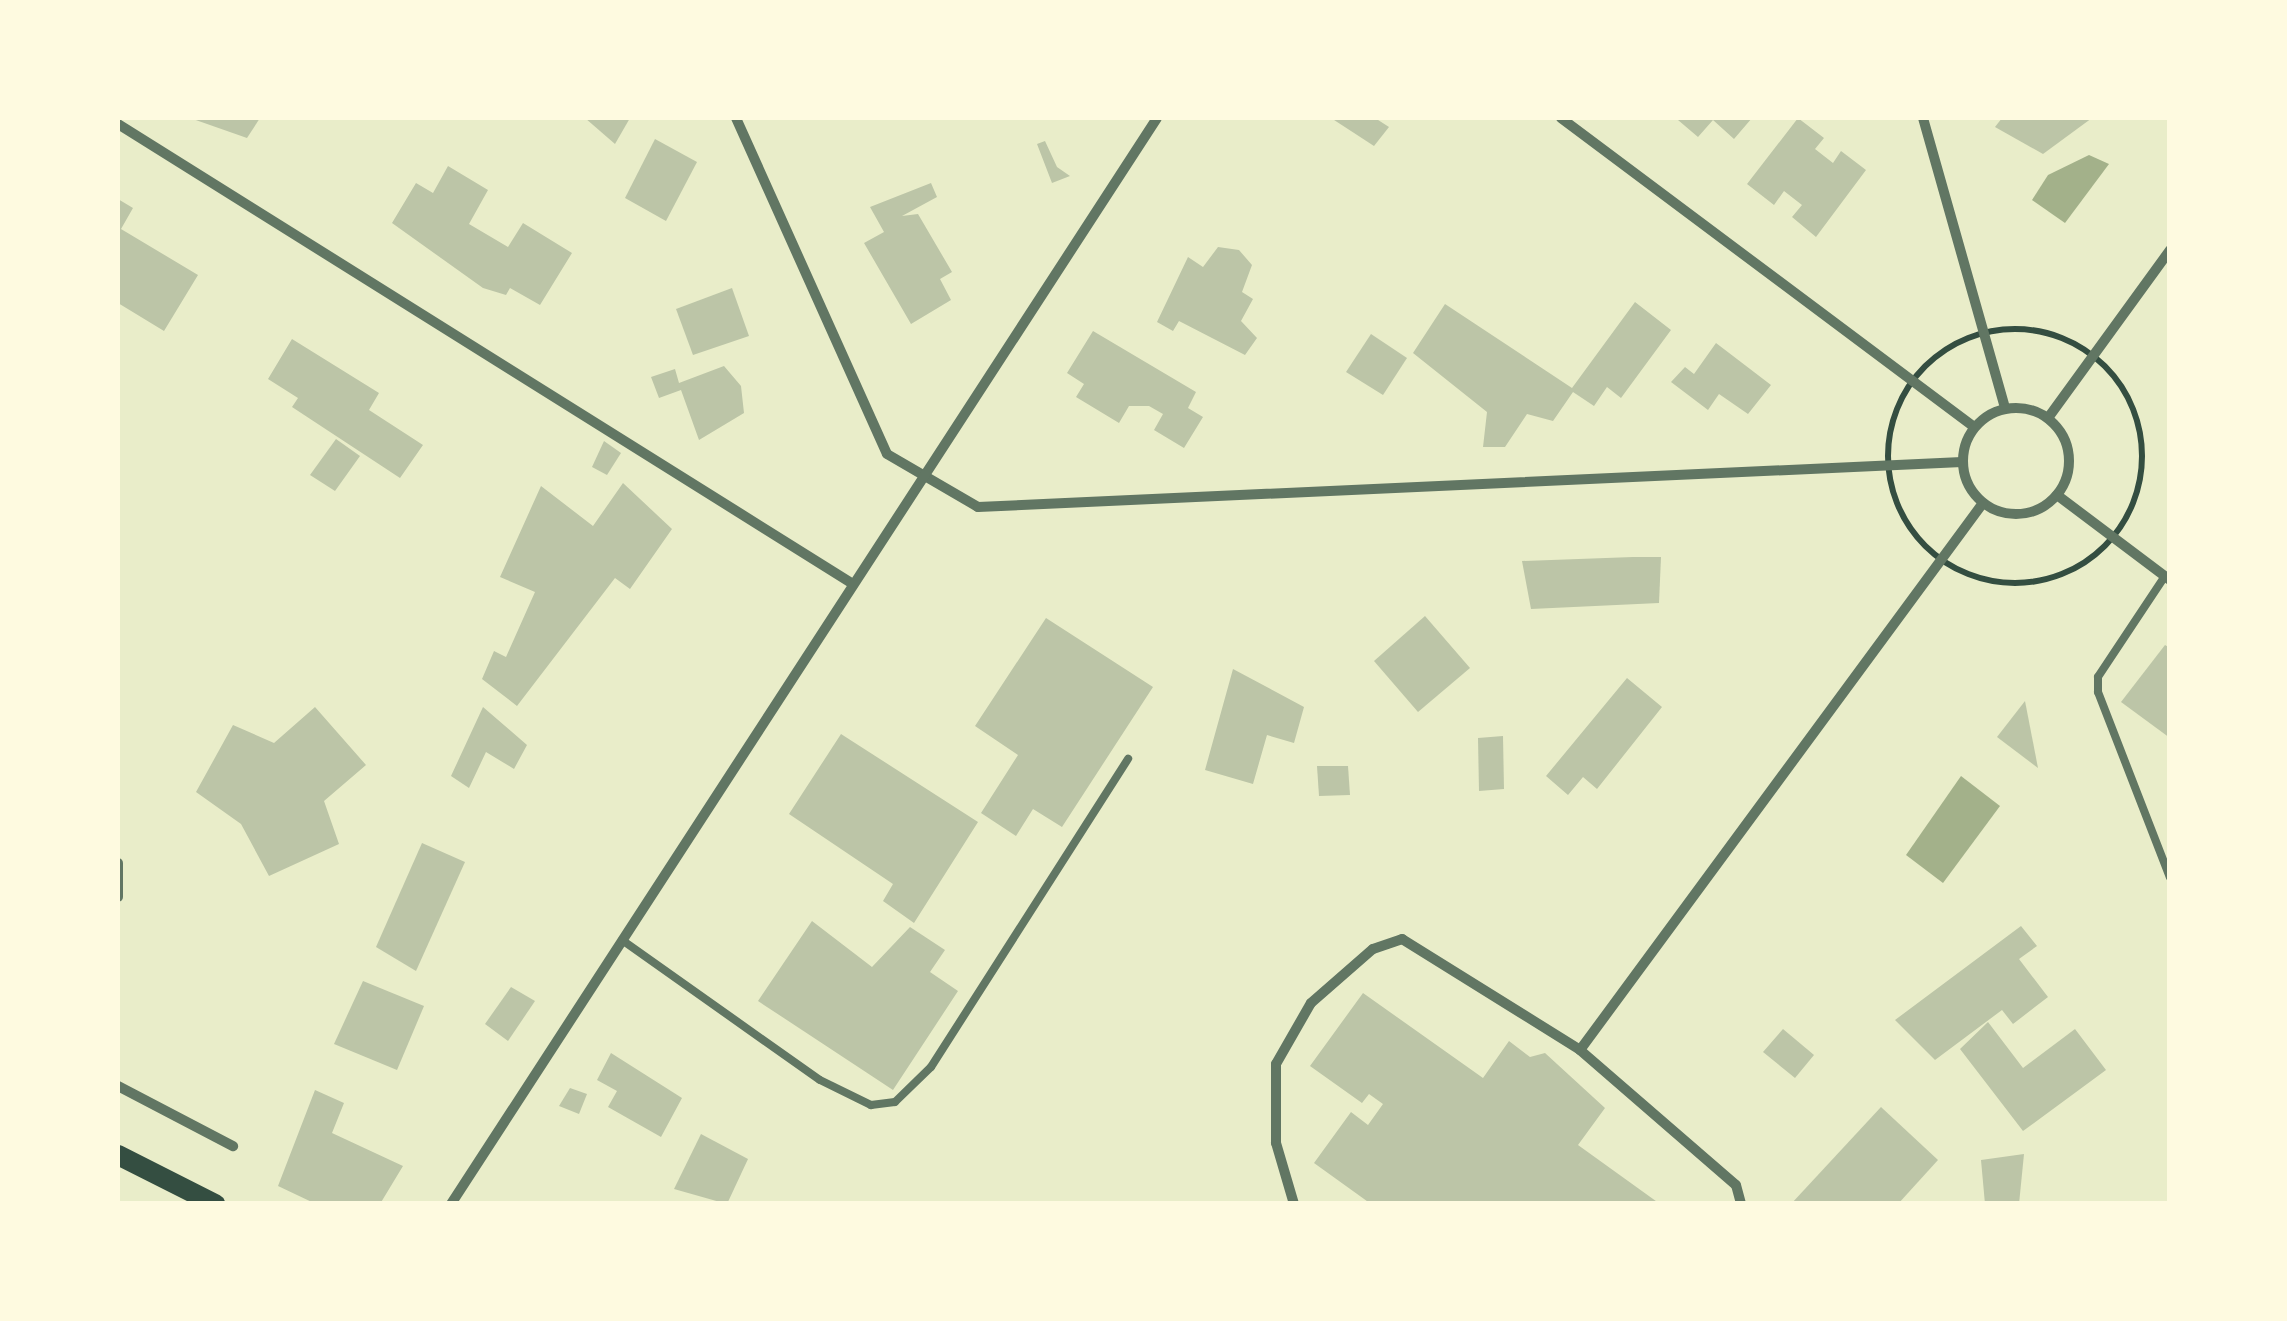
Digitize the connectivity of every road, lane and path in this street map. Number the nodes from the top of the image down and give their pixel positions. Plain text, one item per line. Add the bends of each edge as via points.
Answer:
1 (736, 118) edge
2 (1157, 118) edge
3 (1560, 118) edge
4 (1923, 118) edge
5 (118, 124) edge
6 (2170, 250) edge
7 (1980, 334) junction
8 (2092, 354) junction
9 (1909, 385) junction
10 (2005, 408) junction
11 (2048, 418) junction
12 (1974, 427) junction
13 (1962, 462) junction
14 (1888, 469) junction
15 (922, 478) junction
16 (2057, 495) junction
17 (1983, 503) junction
18 (2114, 538) junction
19 (1949, 557) junction
20 (2167, 578) edge
21 (853, 584) junction
22 (1128, 759) dead end
23 (118, 863) edge
24 (2170, 878) edge
25 (118, 897) edge
26 (622, 940) junction
27 (1580, 1050) junction
28 (118, 1086) edge
29 (234, 1146) dead end
30 (118, 1155) edge
31 (215, 1204) edge
32 (451, 1204) edge
33 (1294, 1204) edge
34 (1741, 1204) edge

1 - 15 street via 887,454
2 - 15 street
3 - 9 street
4 - 7 street
5 - 21 street
6 - 8 street
7 - 8 path via 2019,329
7 - 9 path
7 - 10 street
8 - 11 street
8 - 18 path via 2134,408 2142,442 2141,476
9 - 12 street
9 - 14 path
10 - 11 street
10 - 12 street
11 - 16 street via 2069,455
12 - 13 street
13 - 14 street
13 - 17 street
14 - 15 street via 1002,508 978,507
14 - 19 path via 1911,532
15 - 21 street
16 - 17 street via 2013,515
16 - 18 street
17 - 19 street
18 - 19 path via 2048,581 1977,579
18 - 20 street
19 - 27 street
20 - 24 lane via 2098,677 2098,692
21 - 26 street
22 - 26 lane via 930,1067 895,1102 872,1105 820,1080
23 - 25 street
26 - 32 street
27 - 33 street via 1402,940 1373,949 1311,1003 1276,1064 1276,1143
27 - 34 street via 1736,1186
28 - 29 street
30 - 31 main road

